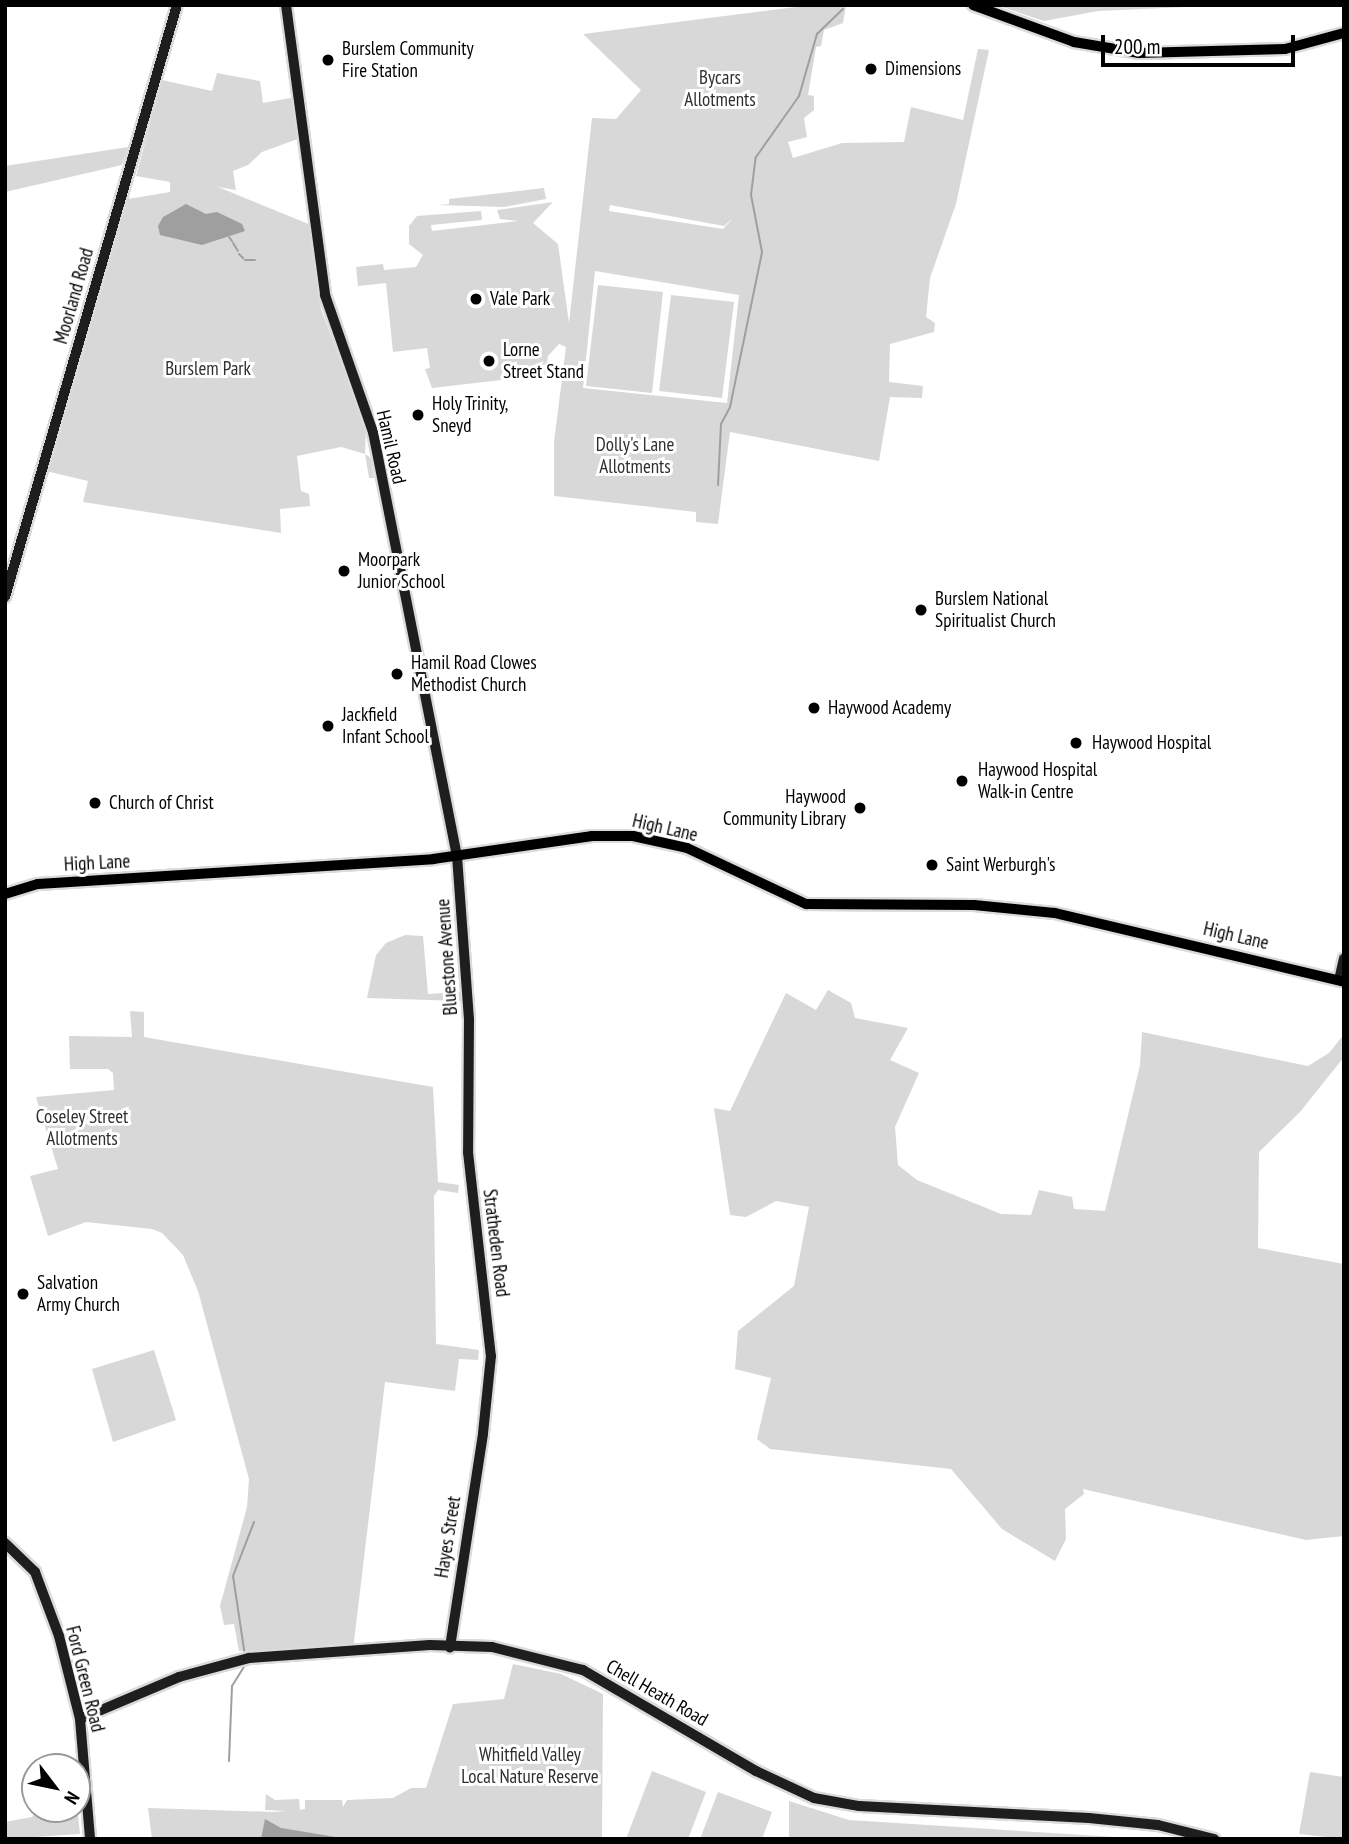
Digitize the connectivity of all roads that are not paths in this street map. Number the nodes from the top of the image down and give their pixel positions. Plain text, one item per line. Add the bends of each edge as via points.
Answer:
1 (177, 5) edge
2 (286, 5) edge
3 (973, 5) edge
4 (1344, 33) edge
5 (5, 597) edge
6 (457, 856) junction
7 (5, 894) edge
8 (1344, 960) edge
9 (1341, 981) edge
10 (469, 1056) joint
11 (483, 1434) joint
12 (5, 1543) edge
13 (450, 1647) junction
14 (80, 1719) junction
15 (90, 1839) edge
16 (1214, 1839) edge

1 - 5 street, Moorland Road
2 - 6 street, Hamil Road via 303,105 325,295 373,432
3 - 4 main road via 1074,42 1139,53 1285,49
6 - 7 main road, High Lane via 46,884
6 - 9 main road, High Lane via 592,836 633,836 687,848 806,904 985,905 1049,912
6 - 10 street, Bluestone Avenue
8 - 9 street
10 - 11 street, Stratheden Road via 468,1152 490,1339
11 - 13 street, Hayes Street
12 - 14 street, Ford Green Road via 35,1572
13 - 14 street, Chell Heath Road via 246,1659 178,1677
13 - 16 street, Chell Heath Road via 522,1652 583,1670 756,1771 814,1798 859,1806 1158,1825
14 - 15 street, Ford Green Road

